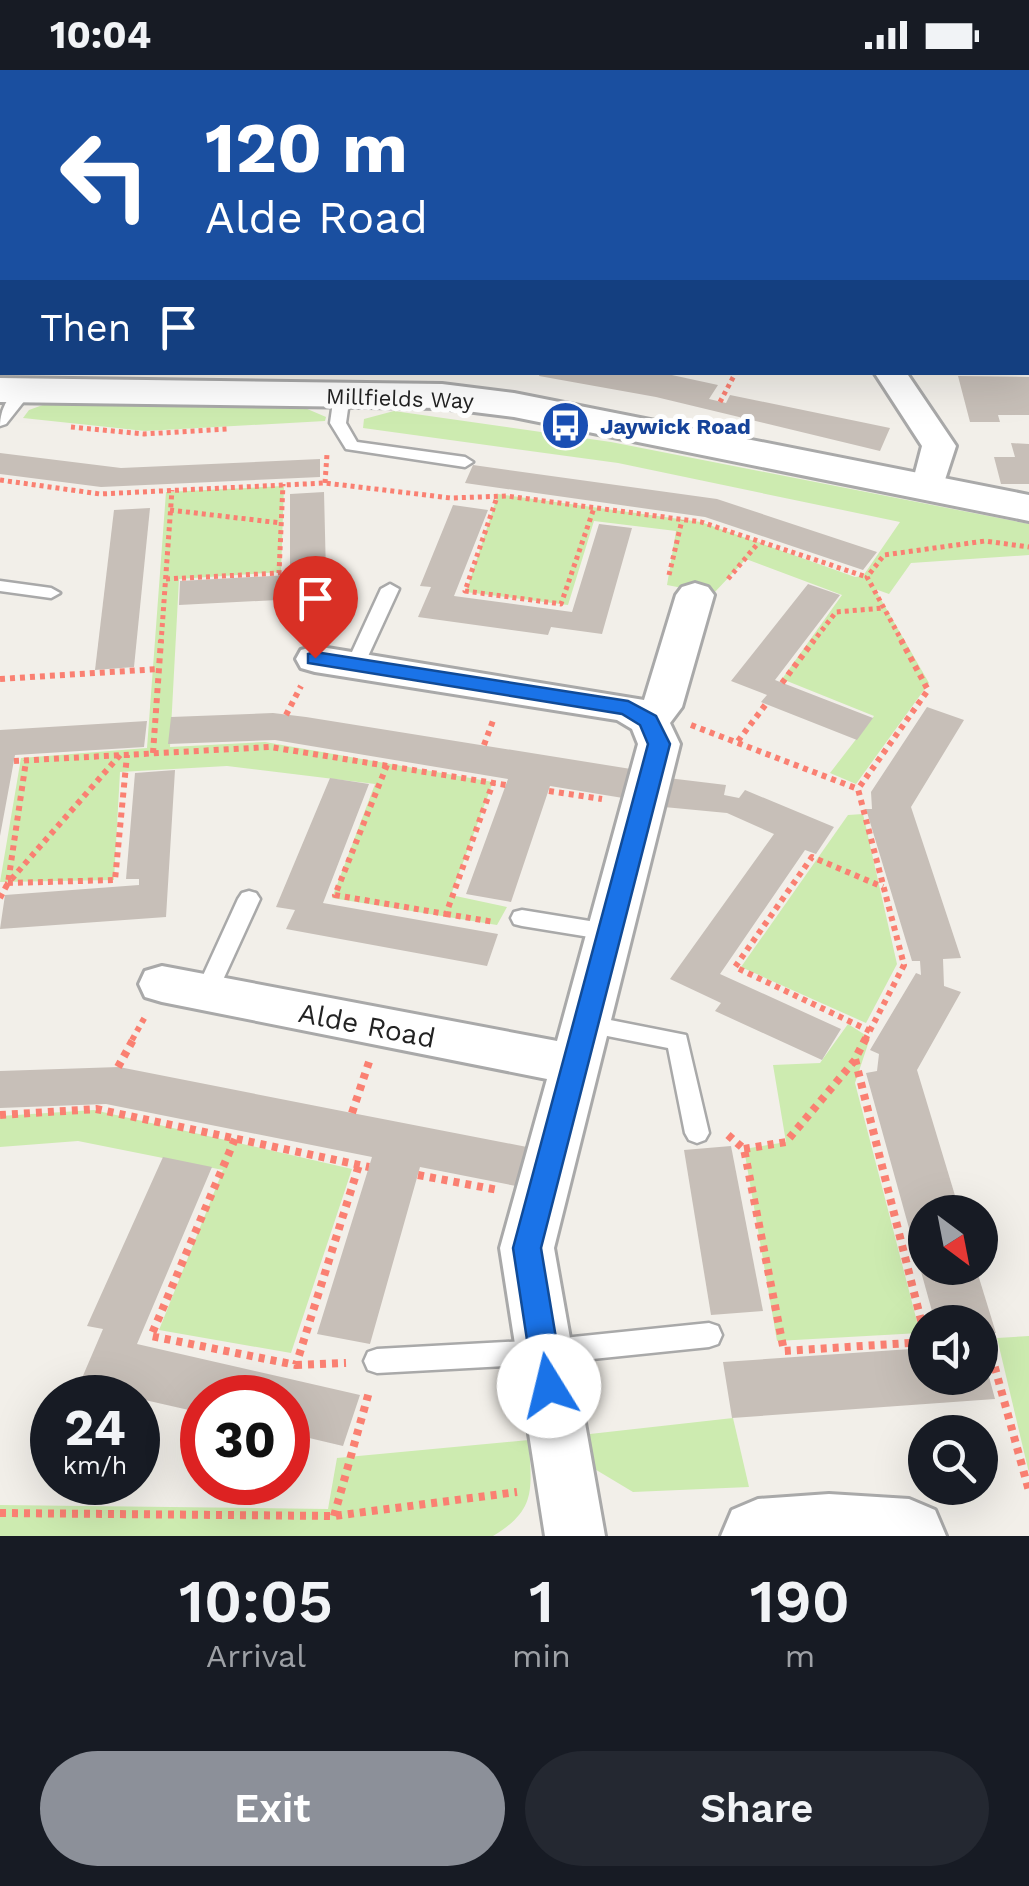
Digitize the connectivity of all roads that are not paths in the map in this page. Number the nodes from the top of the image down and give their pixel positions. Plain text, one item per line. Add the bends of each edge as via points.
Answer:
1 (892, 375) edge
2 (7, 405) edge
3 (340, 409) junction
4 (465, 462) dead end
5 (928, 488) junction
6 (1029, 508) edge
7 (0, 586) edge
8 (390, 588) dead end
9 (51, 593) dead end
10 (695, 595) dead end
11 (315, 658) dead end
12 (355, 664) junction
13 (649, 721) junction
14 (249, 899) dead end
15 (522, 918) road end
16 (608, 932) junction
17 (184, 989) joint
18 (578, 1044) junction
19 (697, 1133) road end
20 (709, 1335) dead end
21 (544, 1352) junction
22 (377, 1361) road end
23 (575, 1536) edge
24 (758, 1536) edge
25 (909, 1536) edge

1 - 5 street via 939,446
2 - 3 street, Millfields Way
3 - 4 lane via 352,446
3 - 5 street, Millfields Way via 442,396 514,405
5 - 6 street, Millfields Way
7 - 9 lane
8 - 12 lane
10 - 13 street via 662,706
11 - 12 street
12 - 13 street via 628,708
13 - 16 street via 659,744
14 - 17 lane
15 - 16 lane
16 - 18 street
17 - 18 street, Alde Road via 381,1028
18 - 19 lane via 678,1042
18 - 21 street via 527,1248
20 - 21 lane
21 - 22 lane
21 - 23 street
24 - 25 street

